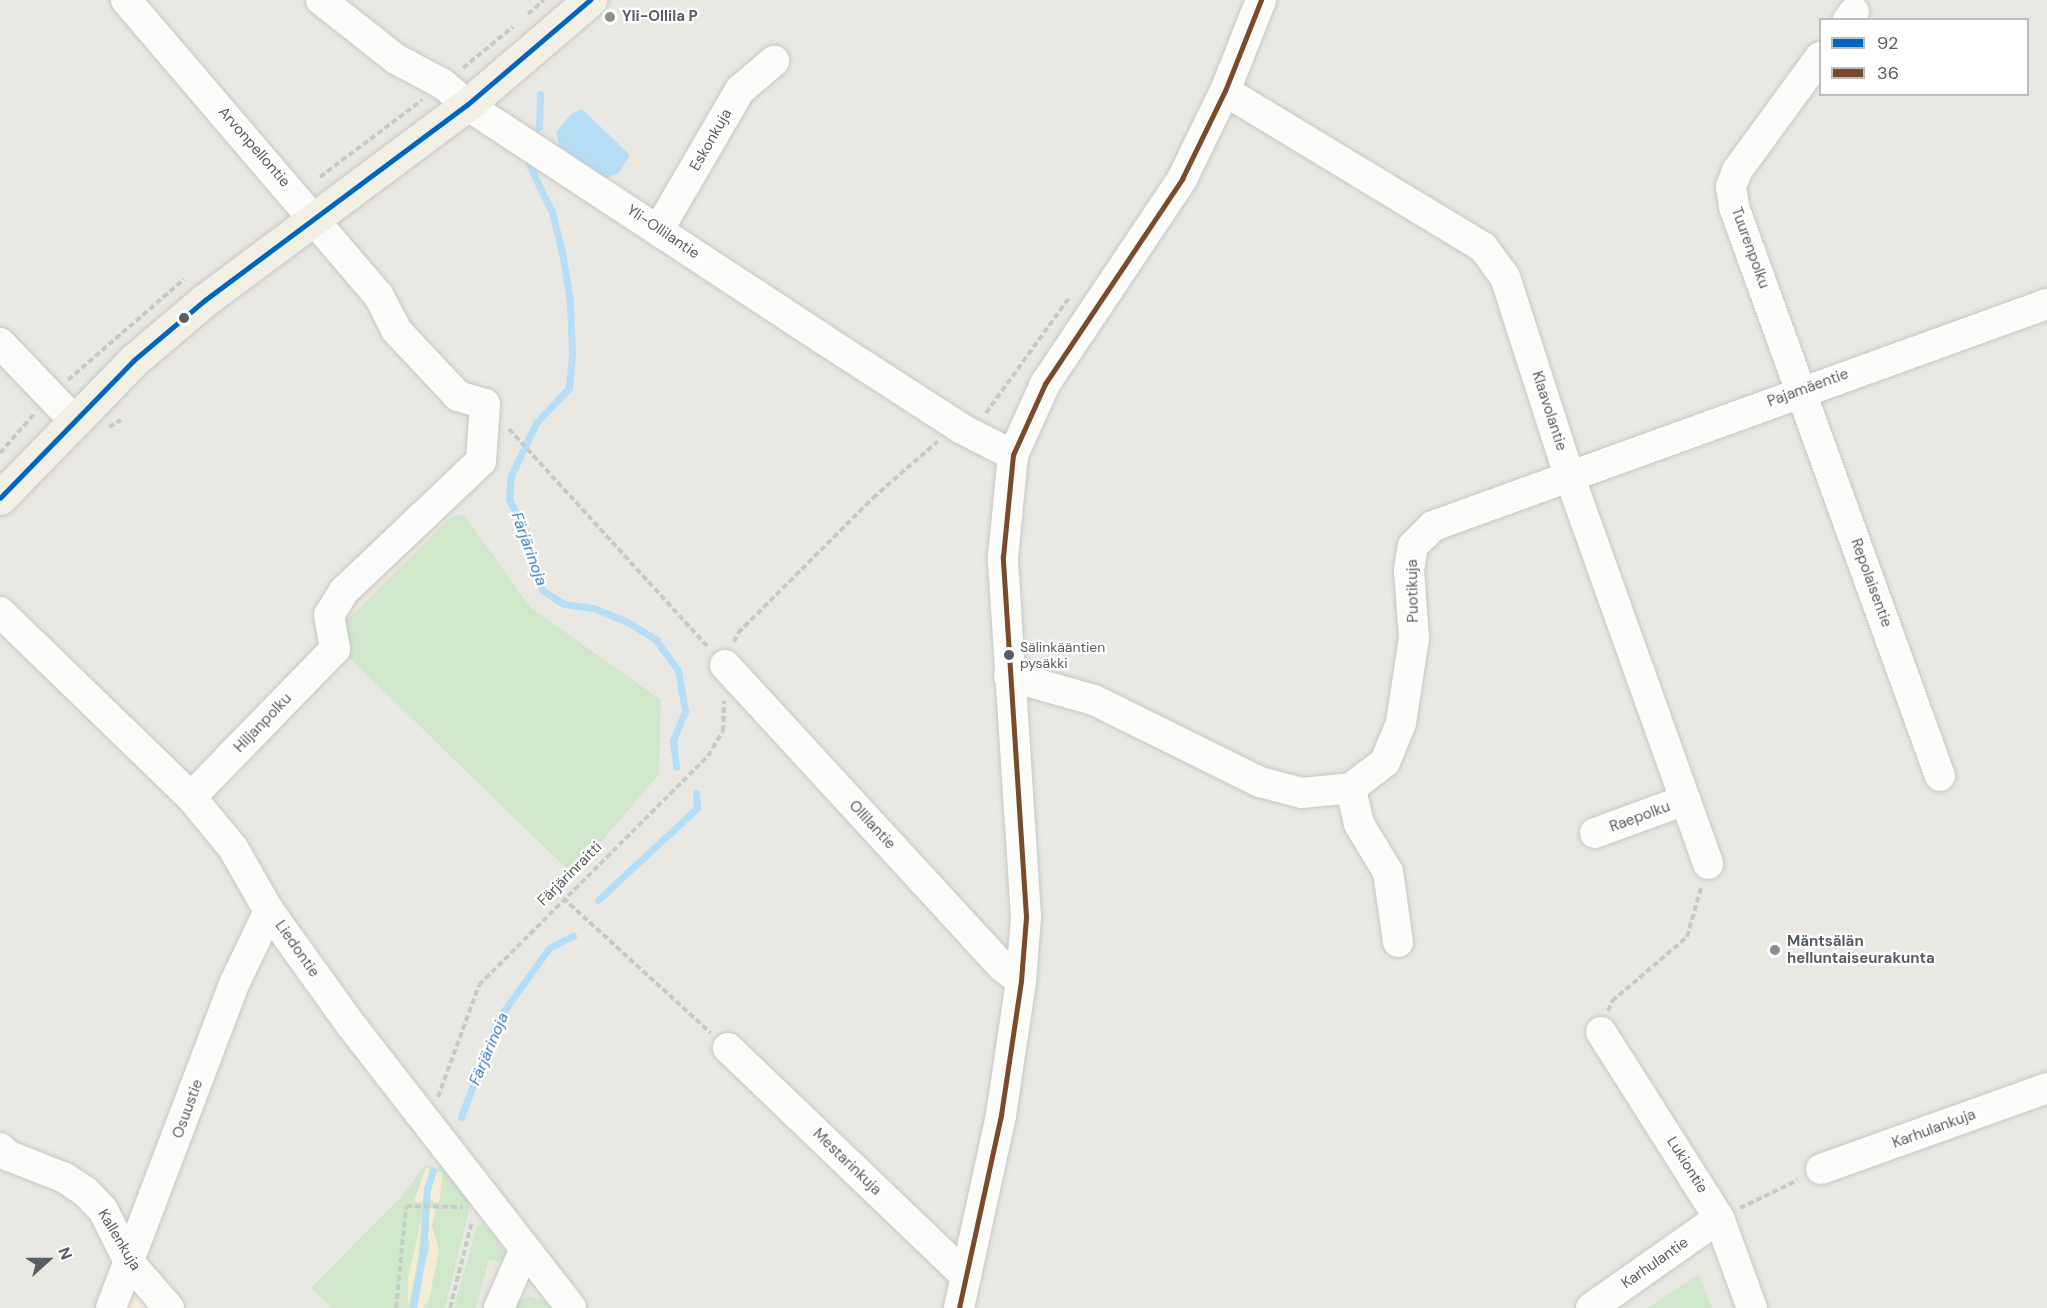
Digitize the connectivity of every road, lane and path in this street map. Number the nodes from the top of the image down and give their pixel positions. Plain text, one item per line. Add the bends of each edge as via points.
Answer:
1 (126, 0) edge
2 (321, 0) edge
3 (590, 0) edge
4 (1261, 0) edge
5 (1819, 60) edge
6 (774, 61) dead end
7 (1225, 91) junction
8 (467, 105) junction
9 (315, 219) junction
10 (659, 229) junction
11 (1076, 290) dead end
12 (2047, 304) edge
13 (0, 343) edge
14 (1803, 389) junction
15 (73, 418) junction
16 (962, 429) junction
17 (515, 436) dead end
18 (1012, 455) junction
19 (1569, 475) junction
20 (0, 498) edge
21 (0, 612) edge
22 (335, 649) joint
23 (724, 665) junction
24 (1009, 676) junction
25 (1940, 776) dead end
26 (1351, 788) junction
27 (190, 797) junction
28 (1685, 800) junction
29 (1595, 833) dead end
30 (1708, 864) joint
31 (563, 898) junction
32 (269, 911) junction
33 (1398, 942) dead end
34 (1021, 981) junction
35 (1601, 1032) joint
36 (728, 1048) joint
37 (2047, 1088) edge
38 (437, 1099) dead end
39 (0, 1148) edge
40 (1821, 1169) joint
41 (435, 1206) dead end
42 (473, 1217) dead end
43 (1719, 1218) junction
44 (524, 1251) junction
45 (129, 1262) junction
46 (966, 1276) junction
47 (111, 1308) edge
48 (169, 1308) edge
49 (396, 1308) edge
50 (450, 1308) edge
51 (499, 1308) edge
52 (571, 1308) edge
53 (959, 1308) edge
54 (1591, 1308) edge
55 (1752, 1308) edge

1 - 9 street, Arvonpellontie
2 - 8 street, Yli-Ollilantie via 396,59 443,84
3 - 8 main road
4 - 7 street
5 - 14 street, Tuurenpolku via 1737,171 1731,187 1734,207
6 - 10 street, Eskonkuja via 740,90
7 - 18 street via 1182,179 1045,384
7 - 19 street, Klaavolantie via 1483,247 1505,277
8 - 9 main road
8 - 10 street, Yli-Ollilantie
9 - 15 main road via 205,300
9 - 22 street, Arvonpellontie via 380,296 396,330 458,396 485,404 481,461 344,591 329,615
10 - 16 street, Yli-Ollilantie
11 - 16 path via 1048,323 990,410
12 - 14 street, Pajamäentie
13 - 15 street
14 - 19 street, Pajamäentie
14 - 25 street, Repolaisentie
15 - 20 main road
16 - 18 street, Yli-Ollilantie
16 - 23 path via 938,441 873,498 738,633
17 - 23 path
18 - 24 street via 1003,557
19 - 26 street, Puotikuja via 1433,526 1413,546 1409,570 1414,638 1401,723 1385,762
19 - 28 street, Klaavolantie
21 - 27 street, Liedontie
22 - 27 street, Hiljanpolku
23 - 31 path, Färjärinraitti via 723,731 708,756
23 - 34 street, Ollilantie via 1003,967
24 - 26 street via 1094,700 1260,782 1302,793
24 - 34 street via 1026,917
26 - 33 street via 1359,824 1388,872
27 - 32 street, Liedontie via 233,848
28 - 29 street, Raepolku
28 - 30 street, Klaavolantie
30 - 35 path via 1687,937 1612,1001
31 - 36 path
31 - 38 path, Färjärinraitti via 479,986
32 - 44 street, Liedontie via 357,1034
32 - 45 street, Osuustie via 235,982
34 - 46 street via 1001,1115
35 - 43 street, Lukiontie
36 - 46 street, Mestarinkuja
37 - 40 street, Karhulankuja
39 - 45 street, Kallenkuja via 9,1156 65,1178 86,1192 103,1210
40 - 43 path
41 - 49 path via 417,1204 406,1206 403,1211 403,1256
42 - 50 path
43 - 54 street, Karhulantie
43 - 55 street, Lukiontie
44 - 51 street
44 - 52 street, Liedontie
45 - 47 street, Osuustie
45 - 48 street, Kallenkuja
46 - 53 street

